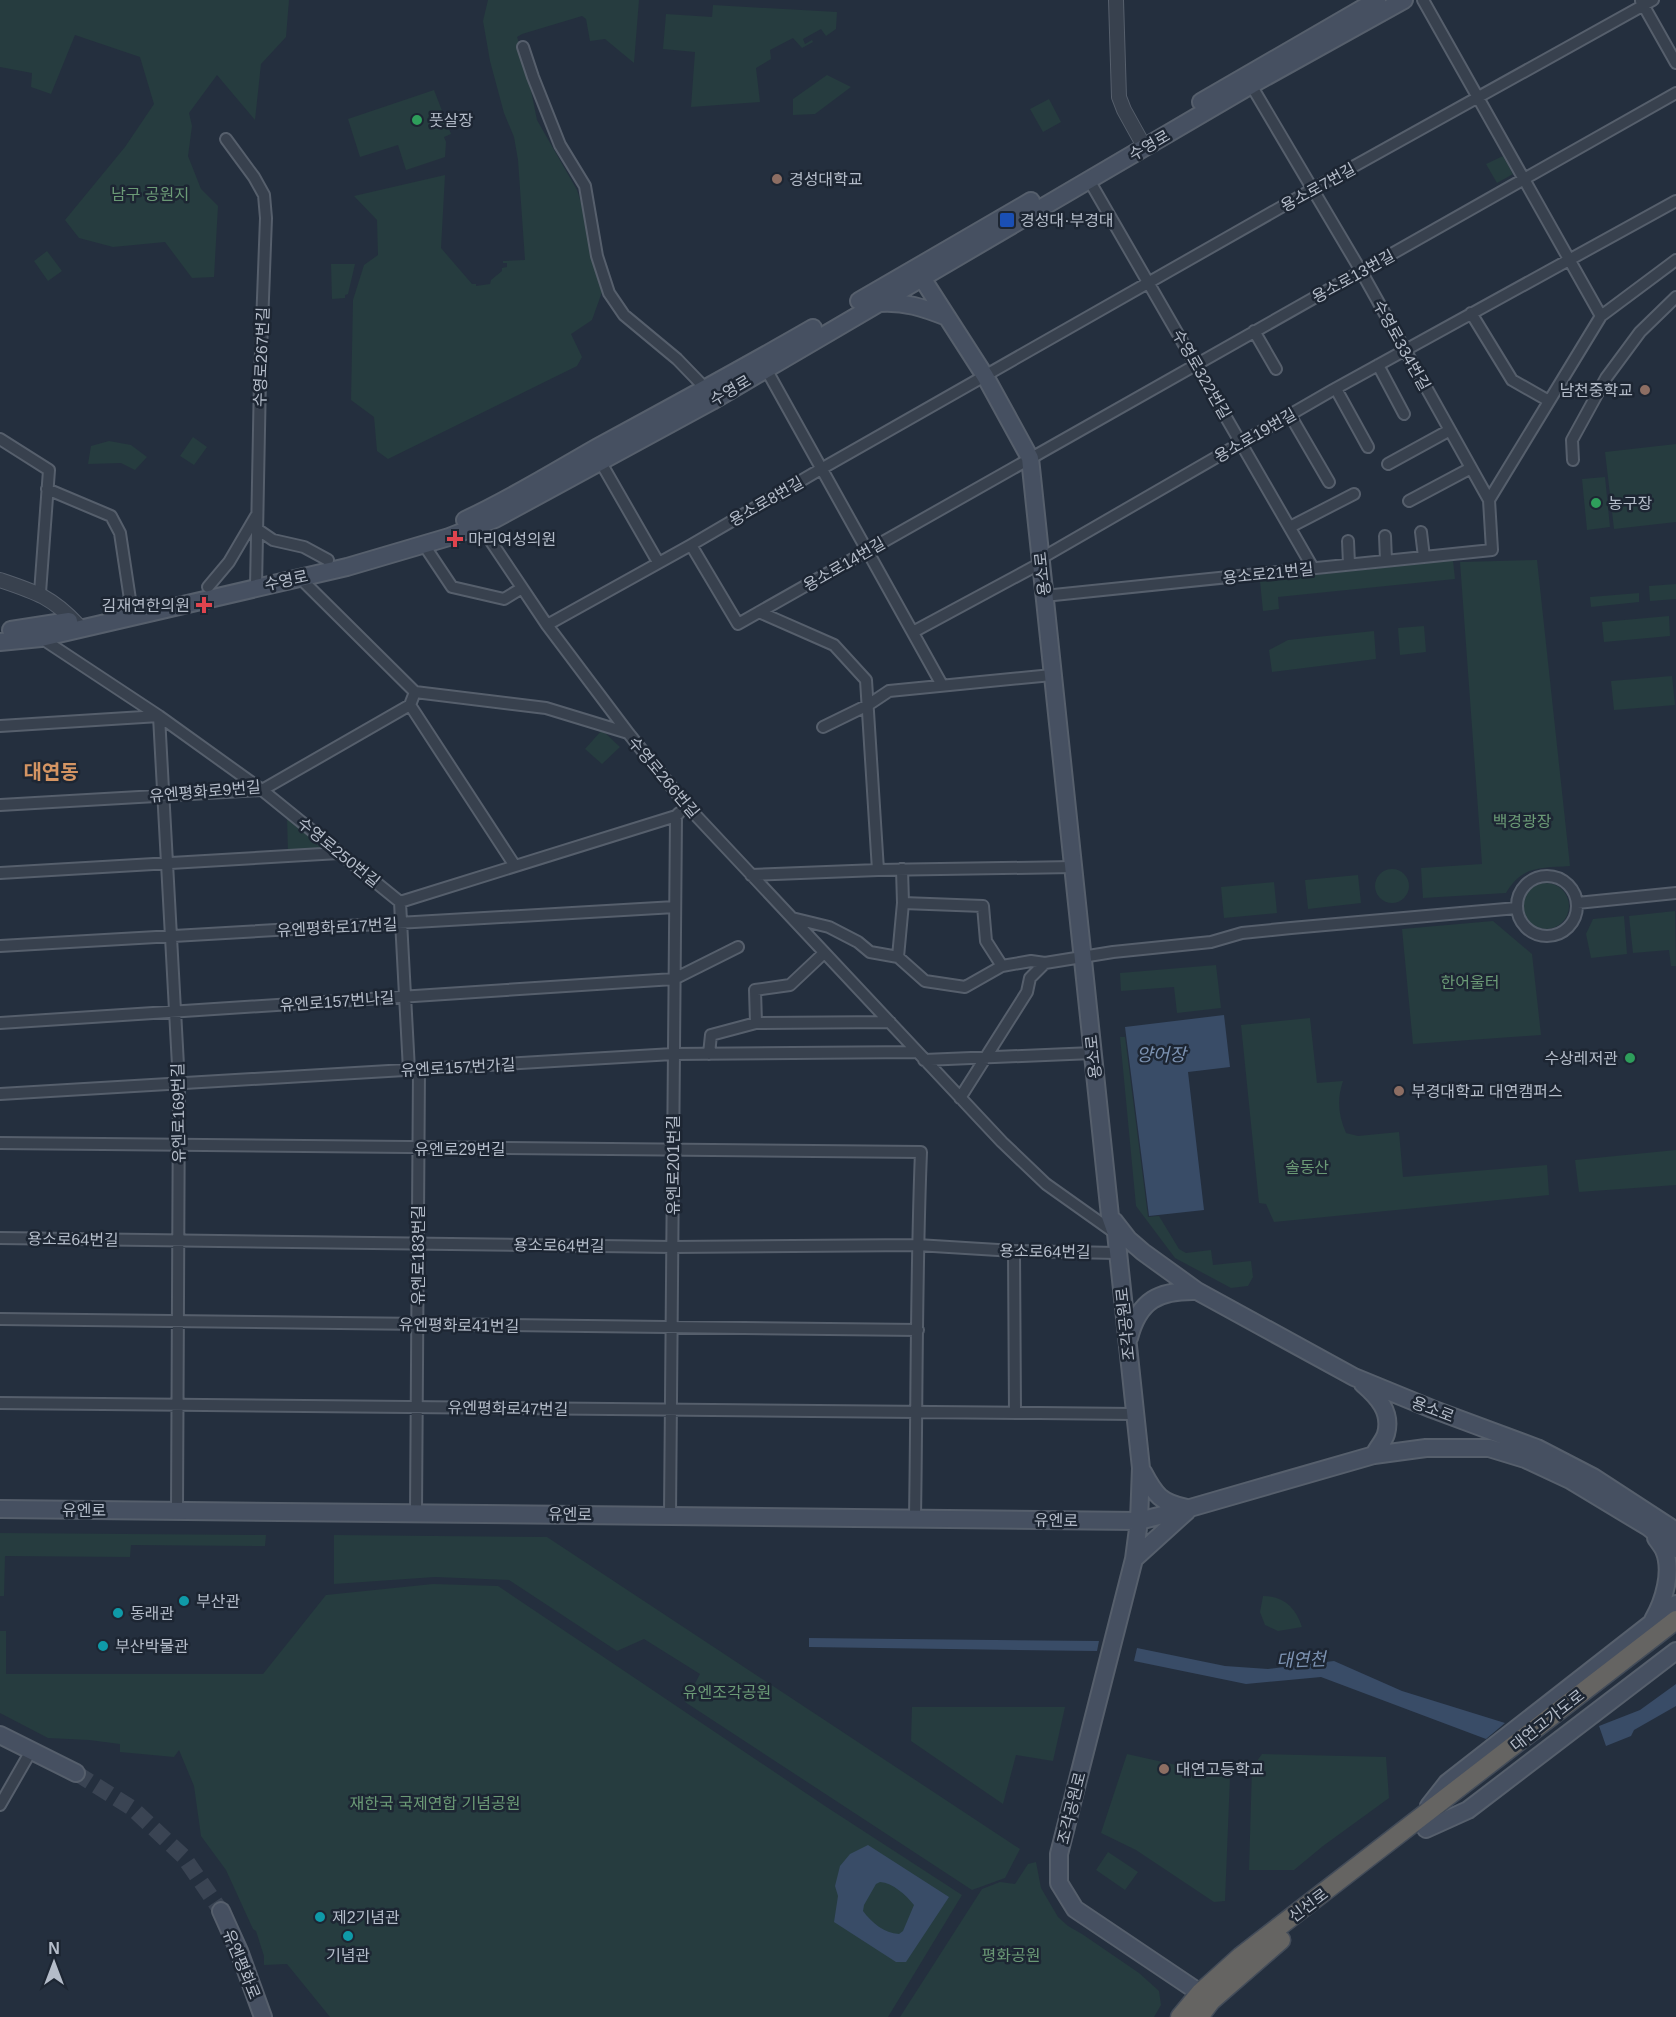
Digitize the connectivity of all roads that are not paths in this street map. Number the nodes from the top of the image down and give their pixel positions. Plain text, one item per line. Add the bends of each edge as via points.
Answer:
1 (1116, 0) edge
2 (1404, 0) edge
3 (1423, 0) edge
4 (1645, 2) edge
5 (1375, 4) edge
6 (523, 47) dead end
7 (1676, 63) edge
8 (1251, 85) junction
9 (1676, 93) edge
10 (1479, 97) junction
11 (226, 139) dead end
12 (1142, 143) junction
13 (1525, 179) junction
14 (1089, 180) junction
15 (1313, 189) junction
16 (1676, 201) edge
17 (1569, 258) junction
18 (1676, 260) edge
19 (1361, 271) junction
20 (921, 278) junction
21 (1149, 284) junction
22 (1676, 297) edge
23 (877, 303) junction
24 (1471, 313) junction
25 (1601, 315) junction
26 (947, 317) junction
27 (1254, 331) junction
28 (1404, 350) junction
29 (1196, 364) junction
30 (1378, 365) junction
31 (766, 369) junction
32 (1276, 369) dead end
33 (985, 376) junction
34 (706, 389) junction
35 (1335, 389) junction
36 (1549, 401) junction
37 (1404, 414) dead end
38 (1290, 415) junction
39 (1450, 430) junction
40 (0, 439) edge
41 (1241, 442) junction
42 (1368, 447) dead end
43 (1030, 458) junction
44 (1573, 460) dead end
45 (600, 461) junction
46 (1388, 464) dead end
47 (1471, 468) junction
48 (821, 469) junction
49 (1329, 482) dead end
50 (47, 489) junction
51 (1354, 494) dead end
52 (1489, 500) junction
53 (1409, 501) dead end
54 (258, 513) junction
55 (480, 525) junction
56 (1290, 527) junction
57 (257, 529) junction
58 (1421, 532) dead end
59 (1385, 536) dead end
60 (1348, 541) dead end
61 (691, 545) junction
62 (424, 546) junction
63 (867, 550) junction
64 (1492, 550) joint
65 (1424, 557) junction
66 (328, 560) junction
67 (1386, 560) junction
68 (1040, 561) junction
69 (658, 562) junction
70 (1349, 564) junction
71 (1314, 568) junction
72 (300, 578) junction
73 (0, 580) edge
74 (256, 581) junction
75 (208, 587) junction
76 (522, 588) junction
77 (40, 593) junction
78 (1044, 596) junction
79 (131, 606) junction
80 (759, 612) junction
81 (77, 624) junction
82 (547, 625) junction
83 (0, 631) edge
84 (913, 632) junction
85 (40, 638) junction
86 (0, 642) edge
87 (1052, 675) junction
88 (942, 685) junction
89 (415, 692) junction
90 (410, 705) junction
91 (868, 705) junction
92 (159, 716) junction
93 (0, 726) edge
94 (823, 727) dead end
95 (628, 734) junction
96 (262, 790) junction
97 (164, 795) junction
98 (0, 805) edge
99 (687, 806) junction
100 (676, 816) junction
101 (339, 853) junction
102 (167, 863) junction
103 (515, 866) junction
104 (1073, 867) junction
105 (902, 869) junction
106 (878, 870) junction
107 (0, 873) edge
108 (751, 875) junction
109 (1676, 893) edge
110 (399, 902) junction
111 (903, 903) junction
112 (1577, 903) junction
113 (675, 907) junction
114 (1517, 908) junction
115 (791, 918) junction
116 (401, 923) junction
117 (171, 936) junction
118 (0, 946) edge
119 (738, 947) dead end
120 (824, 952) junction
121 (898, 957) junction
122 (1083, 958) junction
123 (1045, 963) junction
124 (1002, 966) junction
125 (674, 979) junction
126 (405, 997) junction
127 (176, 1012) junction
128 (890, 1022) junction
129 (0, 1023) edge
130 (756, 1023) junction
131 (1093, 1053) junction
132 (674, 1054) junction
133 (709, 1054) junction
134 (921, 1056) junction
135 (986, 1057) junction
136 (414, 1070) junction
137 (179, 1084) junction
138 (0, 1094) edge
139 (960, 1098) junction
140 (0, 1143) edge
141 (179, 1146) junction
142 (419, 1148) junction
143 (673, 1150) junction
144 (1110, 1216) junction
145 (1116, 1233) junction
146 (0, 1238) edge
147 (179, 1240) junction
148 (418, 1244) junction
149 (917, 1245) junction
150 (672, 1247) junction
151 (1014, 1251) junction
152 (1118, 1253) junction
153 (1197, 1291) junction
154 (0, 1319) edge
155 (178, 1321) junction
156 (417, 1324) junction
157 (671, 1327) junction
158 (918, 1330) junction
159 (1128, 1343) junction
160 (1354, 1377) junction
161 (0, 1403) edge
162 (178, 1405) junction
163 (417, 1407) junction
164 (670, 1410) junction
165 (917, 1412) junction
166 (1015, 1413) junction
167 (1134, 1414) junction
168 (1374, 1455) junction
169 (1141, 1468) junction
170 (1190, 1508) junction
171 (0, 1509) edge
172 (177, 1511) junction
173 (416, 1513) junction
174 (670, 1515) junction
175 (915, 1517) junction
176 (1139, 1521) junction
177 (1648, 1527) junction
178 (1672, 1527) edge
179 (1676, 1549) edge
180 (1134, 1559) junction
181 (1676, 1604) edge
182 (1676, 1620) edge
183 (1651, 1624) junction
184 (1676, 1634) edge
185 (1675, 1653) edge
186 (0, 1735) edge
187 (31, 1751) junction
188 (1501, 1762) junction
189 (76, 1773) tunnel mouth
190 (0, 1805) edge
191 (1422, 1824) junction
192 (221, 1911) tunnel mouth
193 (1200, 1993) junction
194 (263, 2017) edge
195 (1180, 2017) edge
196 (1198, 2017) edge

1 - 12 street via 1119,97
2 - 5 main road, 수영로
3 - 10 street
4 - 7 street
4 - 10 street, 용소로7번길
5 - 8 main road, 수영로
5 - 12 main road, 수영로 via 1239,79
6 - 34 street via 560,144 585,186 597,255 609,293 624,315
8 - 12 main road, 수영로
8 - 15 street, 수영로334번길
9 - 13 street, 용소로13번길
10 - 13 street
10 - 15 street, 용소로7번길
11 - 54 street, 수영로267번길 via 264,195 266,218
12 - 14 main road, 수영로
12 - 34 main road, 수영로
13 - 17 street
13 - 19 street, 용소로13번길
14 - 20 main road, 수영로
14 - 21 street, 수영로322번길
15 - 19 street, 수영로334번길
15 - 21 street, 용소로7번길
16 - 17 street, 용소로19번길
17 - 24 street, 용소로19번길
17 - 25 street
18 - 25 street
19 - 27 street, 용소로13번길
19 - 28 street, 수영로334번길
20 - 23 main road, 수영로
20 - 26 main road, 용소로
21 - 29 street, 수영로322번길
21 - 33 street, 용소로7번길
22 - 44 street via 1640,332 1606,378 1572,440
23 - 26 main road via 909,304
23 - 31 main road, 수영로
24 - 28 street, 용소로19번길
24 - 36 street via 1512,380
25 - 36 street
26 - 33 main road, 용소로
27 - 29 street, 용소로13번길
27 - 32 street
28 - 30 street, 용소로19번길
28 - 39 street, 수영로334번길
29 - 41 street, 수영로322번길
29 - 43 street, 용소로13번길
30 - 35 street, 용소로19번길
30 - 37 street
31 - 45 main road, 수영로
31 - 48 street
33 - 43 main road, 용소로
33 - 48 street, 용소로8번길
34 - 66 main road, 수영로 via 465,520
35 - 38 street, 용소로19번길
35 - 42 street
36 - 52 street
38 - 41 street, 용소로19번길
38 - 49 street
39 - 46 street
39 - 47 street, 수영로334번길
40 - 50 street via 49,470
41 - 56 street, 수영로322번길
41 - 68 street, 용소로19번길
43 - 63 street, 용소로14번길
43 - 68 main road, 용소로
45 - 55 main road, 수영로
45 - 69 street
47 - 52 street, 수영로334번길
47 - 53 street
48 - 61 street, 용소로8번길
48 - 63 street
50 - 77 street
50 - 79 street via 111,516 120,534
51 - 56 street
52 - 64 street, 수영로334번길
54 - 57 street, 수영로267번길
54 - 75 street via 230,562
55 - 62 main road, 수영로
55 - 76 street
56 - 71 street, 수영로322번길
57 - 66 street via 273,540 304,547
57 - 74 street, 수영로267번길
58 - 65 street
59 - 67 street
60 - 70 street
61 - 69 street, 용소로8번길
61 - 80 street, 용소로14번길 via 738,624
62 - 72 main road, 수영로
62 - 76 street via 452,587 504,598
63 - 80 street, 용소로14번길
63 - 84 street
64 - 65 street, 용소로21번길
65 - 67 street, 용소로21번길
66 - 74 main road, 수영로
67 - 70 street, 용소로21번길
68 - 78 main road, 용소로
68 - 84 street, 용소로19번길
69 - 82 street, 용소로8번길
70 - 71 street, 용소로21번길
71 - 78 street, 용소로21번길
72 - 74 main road, 수영로
72 - 89 street
73 - 77 street
74 - 75 main road, 수영로
74 - 81 main road, 수영로
75 - 79 main road, 수영로
76 - 82 street
77 - 81 street
78 - 87 main road, 용소로
79 - 81 main road, 수영로
80 - 91 street via 834,645 866,680
81 - 83 main road, 수영로
81 - 85 main road, 수영로
82 - 95 street
84 - 88 street
85 - 86 main road, 수영로
85 - 92 street, 수영로250번길
87 - 88 street
87 - 104 main road, 용소로
88 - 91 street via 888,691
89 - 90 street
89 - 95 street, 수영로266번길 via 546,708
90 - 96 street, 유엔평화로9번길
90 - 103 street
91 - 94 street
91 - 106 street
92 - 93 street
92 - 96 street, 수영로250번길
92 - 97 street, 유엔로169번길
95 - 99 street, 수영로266번길
96 - 97 street, 유엔평화로9번길
96 - 101 street, 수영로250번길
97 - 98 street, 유엔평화로9번길
97 - 102 street, 유엔로169번길
99 - 100 street
99 - 108 street, 수영로266번길
100 - 103 street
100 - 113 street, 유엔로201번길
101 - 102 street
101 - 110 street, 수영로250번길
102 - 107 street
102 - 117 street, 유엔로169번길
103 - 110 street
104 - 105 street
104 - 122 main road, 용소로
105 - 106 street
105 - 111 street
106 - 108 street
108 - 115 street, 수영로266번길
109 - 112 street
110 - 116 street, 유엔로183번길
111 - 121 street
111 - 124 street via 983,906 986,941
112 - 114 street via 1570,887 1547,876 1533,880 1523,889
112 - 114 street via 1570,925 1550,936 1527,929
113 - 116 street, 유엔평화로17번길
113 - 125 street, 유엔로201번길
114 - 122 street via 1242,933 1211,942
115 - 120 street, 수영로266번길
115 - 121 street via 829,927 870,952
116 - 117 street, 유엔평화로17번길
116 - 126 street, 유엔로183번길
117 - 118 street, 유엔평화로17번길
117 - 127 street, 유엔로169번길
119 - 125 street
120 - 128 street, 수영로266번길
120 - 130 street via 790,985 755,990
121 - 124 street via 924,981 965,987
122 - 123 street
122 - 131 main road, 용소로
123 - 124 street
123 - 135 street via 1030,978 1027,992
125 - 126 street, 유엔로157번나길
125 - 132 street, 유엔로201번길
126 - 127 street, 유엔로157번나길
126 - 136 street, 유엔로183번길
127 - 129 street, 유엔로157번나길
127 - 137 street, 유엔로169번길
128 - 130 street
128 - 134 street, 수영로266번길
130 - 133 street via 711,1035
131 - 135 street, 유엔로157번가길
131 - 144 main road, 용소로
132 - 133 street, 유엔로157번가길
132 - 136 street, 유엔로157번가길
132 - 143 street, 유엔로201번길
133 - 134 street, 유엔로157번가길
134 - 135 street, 유엔로157번가길
134 - 139 street, 수영로266번길
135 - 139 street
136 - 137 street, 유엔로157번가길
136 - 142 street, 유엔로183번길
137 - 138 street, 유엔로157번가길
137 - 141 street, 유엔로169번길
139 - 145 street, 수영로266번길 via 1046,1184
140 - 141 street, 유엔로29번길
141 - 142 street, 유엔로29번길
141 - 147 street, 유엔로169번길
142 - 143 street, 유엔로29번길
142 - 148 street, 유엔로183번길
143 - 149 street, 유엔로29번길 via 921,1152
143 - 150 street, 유엔로201번길
144 - 145 main road, 조각공원로
144 - 153 main road, 용소로 via 1143,1252
145 - 152 main road, 조각공원로
146 - 147 street, 용소로64번길
147 - 148 street, 용소로64번길
147 - 155 street, 유엔로169번길
148 - 150 street, 용소로64번길
148 - 156 street, 유엔로183번길
149 - 150 street, 용소로64번길
149 - 151 street, 용소로64번길
149 - 158 street
150 - 157 street, 유엔로201번길
151 - 152 street, 용소로64번길
151 - 166 street
152 - 159 main road, 조각공원로
153 - 159 main road via 1175,1290 1150,1302 1134,1320
153 - 160 main road, 용소로
154 - 155 street, 유엔평화로41번길
155 - 156 street, 유엔평화로41번길
155 - 162 street, 유엔로169번길
156 - 157 street, 유엔평화로41번길
156 - 163 street, 유엔로183번길
157 - 158 street, 유엔평화로41번길
157 - 164 street, 유엔로201번길
158 - 165 street
159 - 167 main road, 조각공원로
160 - 168 main road via 1386,1411 1386,1434
160 - 178 main road, 용소로 via 1537,1448 1593,1477
161 - 162 street, 유엔평화로47번길
162 - 163 street, 유엔평화로47번길
162 - 172 street, 유엔로169번길
163 - 164 street, 유엔평화로47번길
163 - 173 street, 유엔로183번길
164 - 165 street, 유엔평화로47번길
164 - 174 street, 유엔로201번길
165 - 166 street, 유엔평화로47번길
165 - 175 street
166 - 167 street, 유엔평화로47번길
167 - 169 main road, 조각공원로
168 - 170 main road
168 - 177 main road via 1426,1448 1489,1448 1570,1480
169 - 170 main road via 1158,1496 1169,1504
169 - 176 main road, 조각공원로
170 - 176 main road, 유엔로
170 - 180 main road
171 - 172 main road, 유엔로
172 - 173 main road, 유엔로
173 - 174 main road, 유엔로
174 - 175 main road, 유엔로
175 - 176 main road, 유엔로
176 - 180 main road, 조각공원로
177 - 179 main road
177 - 183 main road via 1664,1550 1667,1569 1661,1606
180 - 193 main road, 조각공원로 via 1059,1854 1059,1883 1075,1909
181 - 183 main road
182 - 188 highway, 대연고가도로
183 - 191 main road via 1447,1783
184 - 188 highway, 대연고가도로
185 - 191 main road via 1468,1810
186 - 187 main road
187 - 189 main road
187 - 190 street
188 - 191 highway, 대연고가도로
191 - 193 highway, 신선로 via 1241,1956
191 - 196 highway via 1275,1944
192 - 194 main road, 유엔평화로
193 - 195 highway, 신선로

